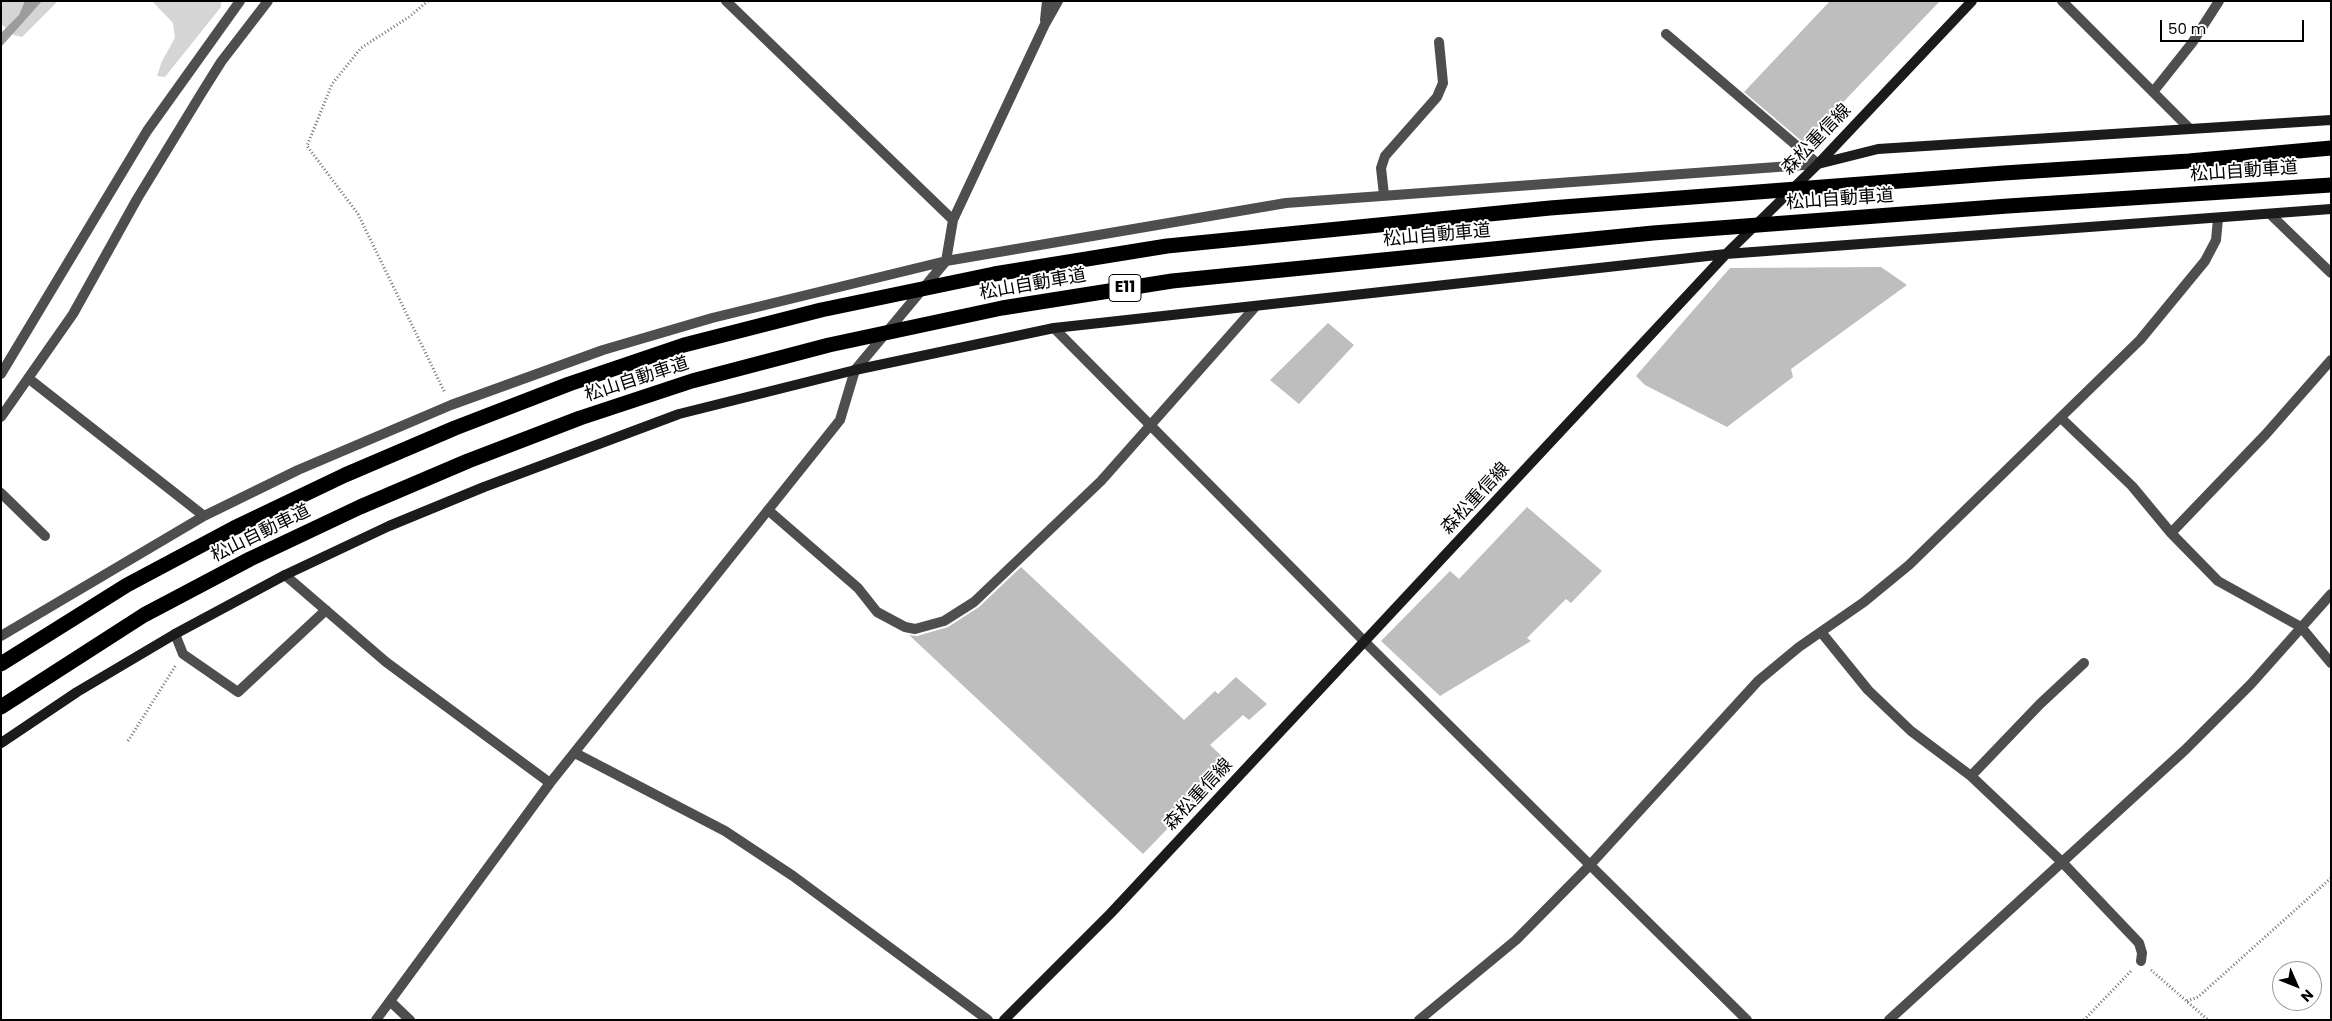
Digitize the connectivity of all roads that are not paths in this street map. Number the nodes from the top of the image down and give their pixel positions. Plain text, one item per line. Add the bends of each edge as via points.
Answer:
1 (240, 1) edge
2 (268, 1) edge
3 (726, 1) edge
4 (1047, 1) edge
5 (1058, 1) edge
6 (1972, 1) edge
7 (2062, 1) edge
8 (2219, 1) edge
9 (1045, 24) junction
10 (1666, 34) dead end
11 (1438, 42) dead end
12 (2153, 92) junction
13 (2331, 120) edge
14 (2190, 130) junction
15 (2331, 148) edge
16 (1818, 164) junction
17 (2331, 185) edge
18 (1384, 195) junction
19 (2331, 209) edge
20 (2270, 214) junction
21 (2218, 219) junction
22 (953, 220) junction
23 (1726, 254) junction
24 (946, 261) junction
25 (2331, 273) edge
26 (1256, 306) junction
27 (1054, 328) junction
28 (2331, 360) edge
29 (855, 370) junction
30 (1, 374) edge
31 (28, 378) junction
32 (1, 418) edge
33 (2061, 418) junction
34 (1150, 425) junction
35 (1, 493) edge
36 (768, 510) junction
37 (204, 516) junction
38 (2171, 533) junction
39 (45, 536) dead end
40 (285, 575) junction
41 (2331, 594) edge
42 (326, 610) junction
43 (2301, 627) junction
44 (1821, 632) junction
45 (175, 634) junction
46 (1, 636) edge
47 (1365, 642) junction
48 (2084, 663) dead end
49 (2331, 663) edge
50 (1, 664) edge
51 (1, 707) edge
52 (1, 743) edge
53 (575, 753) junction
54 (1970, 776) junction
55 (550, 783) junction
56 (2062, 862) junction
57 (1590, 865) junction
58 (2141, 961) road end
59 (390, 1001) junction
60 (376, 1020) edge
61 (410, 1020) edge
62 (988, 1020) edge
63 (1004, 1020) edge
64 (1419, 1020) edge
65 (1746, 1020) edge
66 (1889, 1020) edge

1 - 30 street via 147,131
2 - 31 street via 201,94 137,199 74,314
3 - 22 street
4 - 9 street
5 - 9 street
6 - 16 street, 森松重信線
7 - 12 street
8 - 12 street via 2192,44
9 - 22 street
10 - 16 street
11 - 18 street via 1443,83 1437,97 1385,156 1381,168
12 - 14 street
13 - 14 street
14 - 16 street via 1878,149
15 - 50 highway, 松山自動車道 / E11 via 1550,208 1167,246 994,274 821,310 684,345 569,384 345,475 234,528 127,585
16 - 18 street
16 - 23 street, 森松重信線
17 - 51 highway, 松山自動車道 / E11 via 1653,233 1172,281 1002,308 829,345 692,381 580,418 360,507 250,559 144,615
18 - 24 street via 1286,203
19 - 20 street
20 - 21 street
20 - 25 street
21 - 23 street
21 - 33 street via 2216,240 2205,261 2140,340
22 - 24 street
23 - 26 street
23 - 47 street, 森松重信線
24 - 29 street
24 - 37 street via 712,318 603,350 451,405 298,470
26 - 27 street
26 - 34 street
27 - 29 street
27 - 34 street
28 - 38 street via 2266,434
29 - 36 street via 840,420
29 - 40 street via 679,414 484,487 389,526
31 - 32 street
31 - 37 street
33 - 38 street via 2132,486
33 - 44 street via 1909,565
34 - 36 street via 1101,481 974,602 944,621 915,629 876,612 858,588
34 - 47 street
35 - 39 street
36 - 53 street
37 - 46 street
38 - 43 street via 2218,581
40 - 42 street
40 - 45 street
41 - 43 street
42 - 45 street via 238,692 183,654
42 - 55 street via 386,662
43 - 49 street
43 - 56 street via 2251,684 2185,750
44 - 54 street via 1868,690 1911,731
44 - 57 street via 1758,682
45 - 52 street via 77,692
47 - 57 street
47 - 63 street, 森松重信線 via 1111,913
48 - 54 street
53 - 55 street
53 - 62 street via 725,831 793,876
54 - 56 street
55 - 59 street
56 - 58 street via 2139,943
56 - 66 street
57 - 64 street via 1516,940
57 - 65 street
59 - 60 street
59 - 61 street

